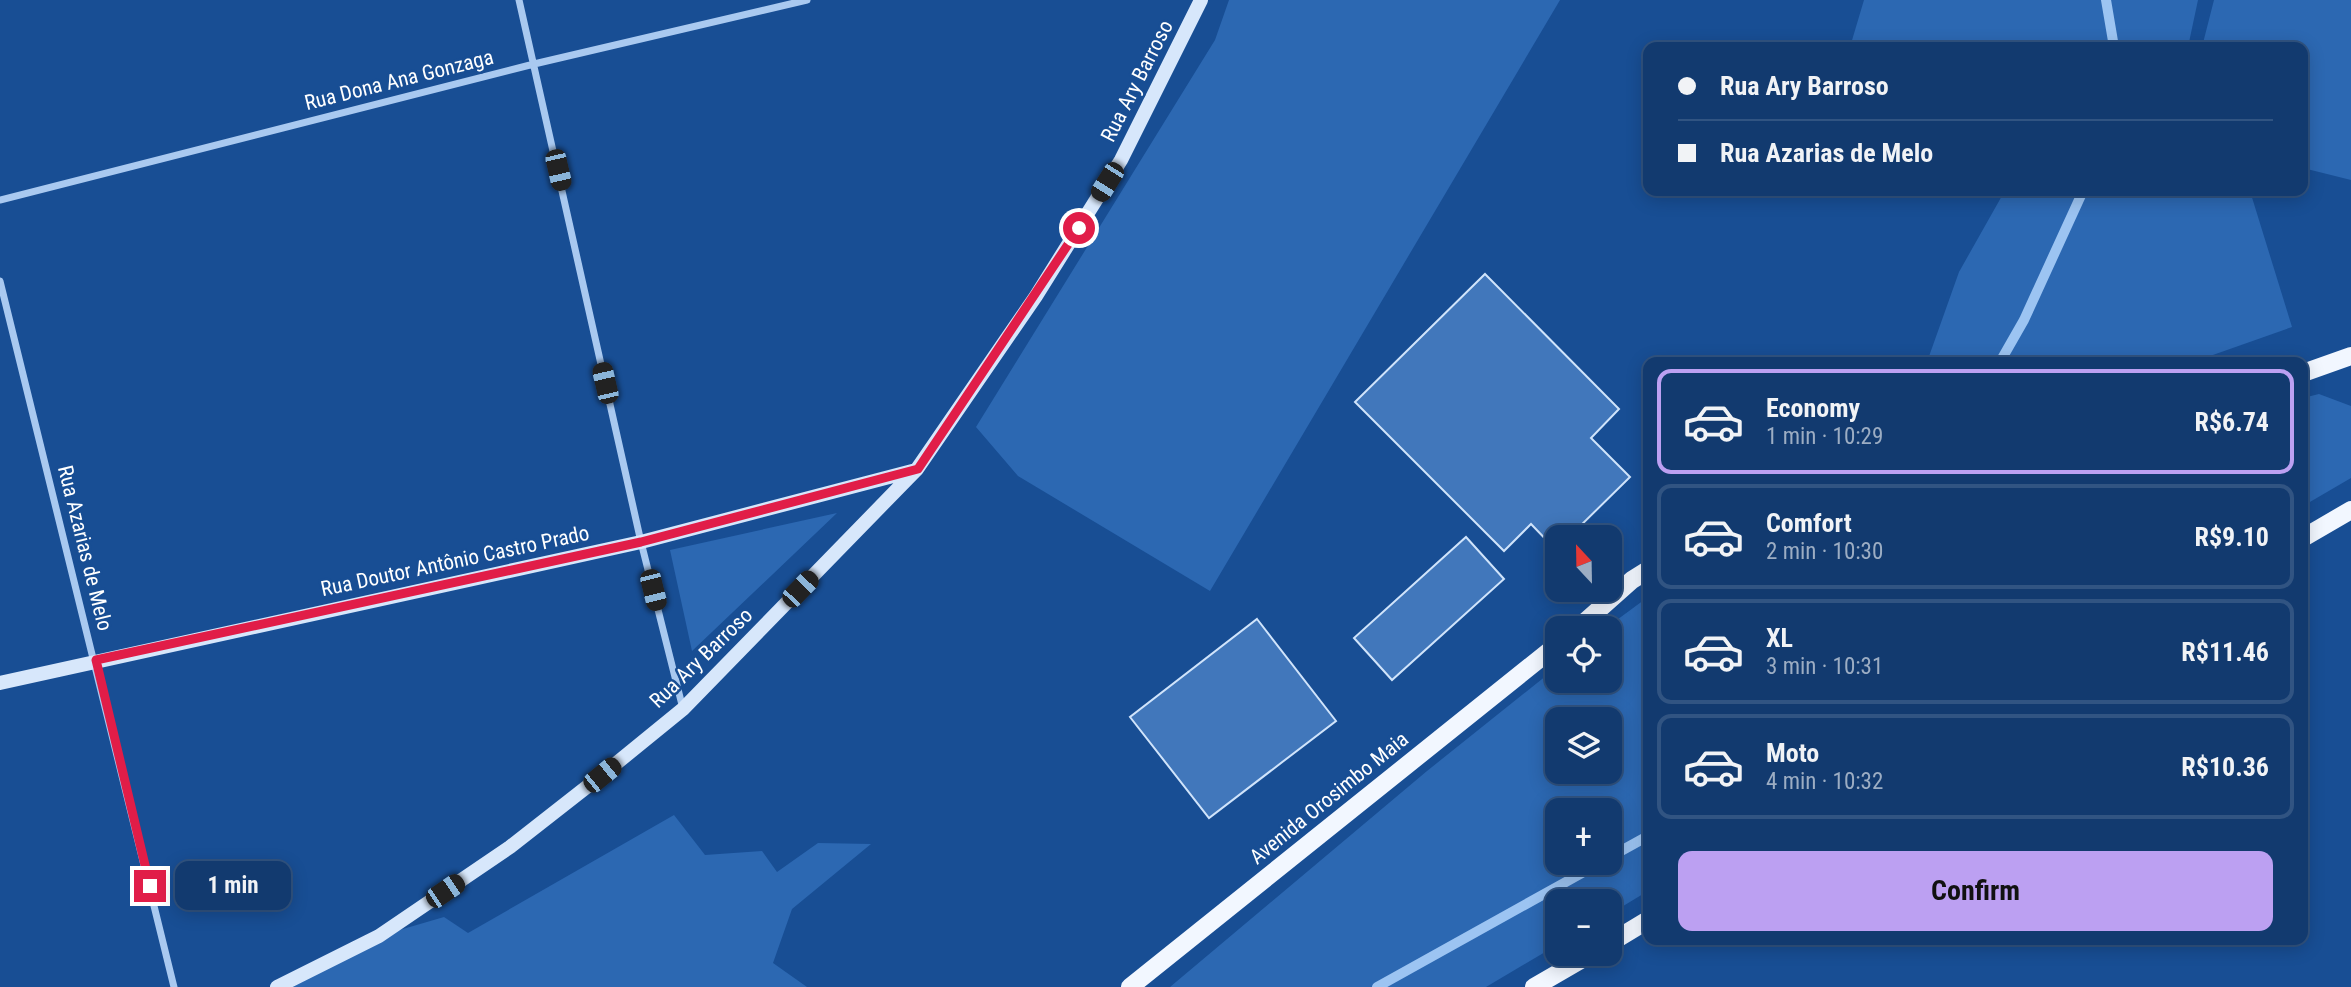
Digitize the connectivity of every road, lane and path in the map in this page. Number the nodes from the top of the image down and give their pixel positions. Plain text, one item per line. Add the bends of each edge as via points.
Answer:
1 (519, 0) edge
2 (807, 0) edge
3 (1201, 0) edge
4 (534, 64) junction
5 (0, 200) edge
6 (0, 281) edge
7 (2347, 363) edge
8 (2308, 372) edge
9 (918, 469) junction
10 (2351, 510) edge
11 (2308, 535) edge
12 (641, 542) junction
13 (1643, 573) edge
14 (1592, 616) edge
15 (1545, 654) edge
16 (96, 660) junction
17 (0, 683) edge
18 (683, 709) junction
19 (1643, 923) edge
20 (1622, 936) edge
21 (1570, 966) edge
22 (174, 987) edge
23 (277, 987) edge
24 (1130, 987) edge
25 (1534, 987) edge

1 - 4 street
2 - 4 street, Rua Dona Ana Gonzaga
3 - 9 main road, Rua Ary Barroso via 1121,160 1036,296
4 - 5 street, Rua Dona Ana Gonzaga
4 - 12 street
6 - 16 street, Rua Azarias de Melo
7 - 8 main road
9 - 12 main road, Rua Doutor Antônio Castro Prado
9 - 18 main road, Rua Ary Barroso
10 - 11 main road
12 - 16 main road, Rua Doutor Antônio Castro Prado
12 - 18 street
13 - 14 main road
15 - 24 main road, Avenida Orosimbo Maia
16 - 17 main road, Rua Doutor Antônio Castro Prado
16 - 22 street, Rua Azarias de Melo
18 - 23 main road, Rua Ary Barroso via 510,847 379,936
19 - 20 main road
21 - 25 main road

